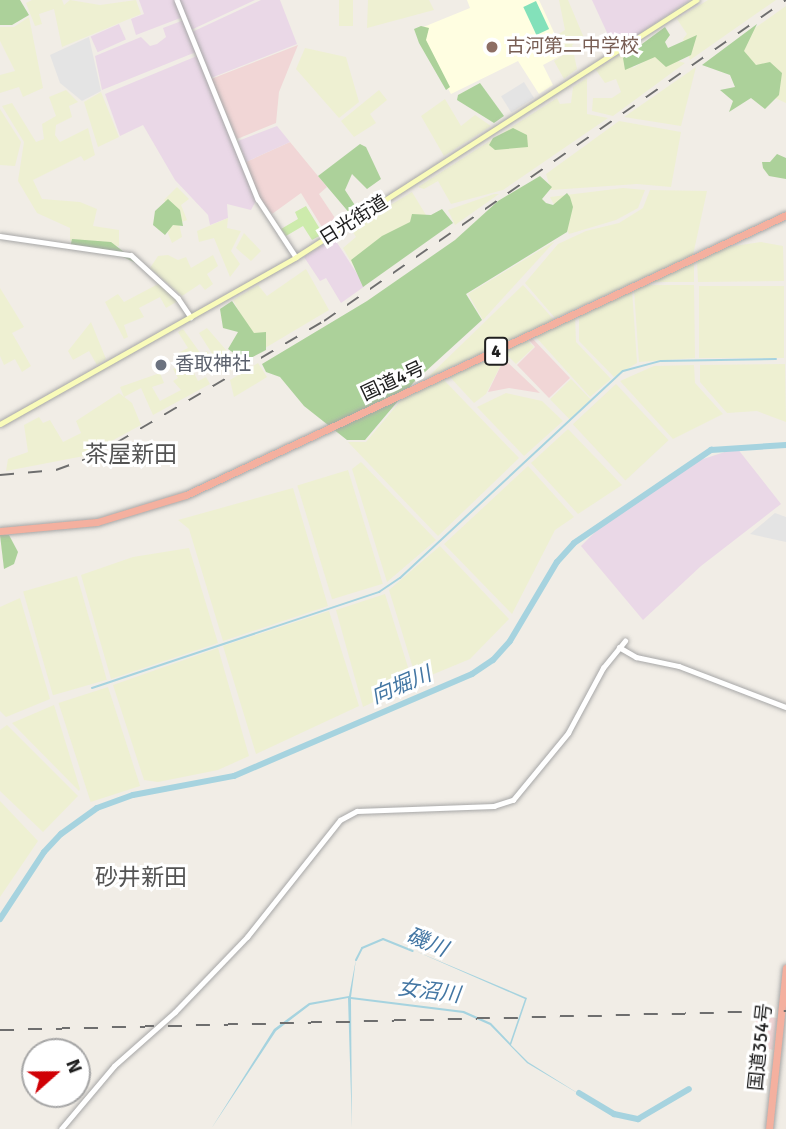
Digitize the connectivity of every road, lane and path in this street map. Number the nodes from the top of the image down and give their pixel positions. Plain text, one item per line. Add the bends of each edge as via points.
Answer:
1 (177, 0) edge
2 (697, 0) edge
3 (786, 215) edge
4 (0, 236) edge
5 (296, 257) junction
6 (192, 318) junction
7 (0, 424) edge
8 (0, 531) edge
9 (625, 641) dead end
10 (619, 647) junction
11 (786, 707) edge
12 (786, 968) edge
13 (784, 1004) edge
14 (61, 1129) edge
15 (769, 1129) edge

1 - 5 street via 258,199
2 - 5 main road, 日光街道
3 - 8 highway, 国道4号 / 4 via 186,495 97,522
4 - 6 street via 131,256 178,298
5 - 6 main road, 日光街道
6 - 7 main road, 日光街道
9 - 10 street
10 - 11 street via 635,657 679,666
10 - 14 street via 568,733 513,800 494,806 358,811 340,820 238,948 114,1066
12 - 13 highway, 国道354号
13 - 15 highway, 国道354号

